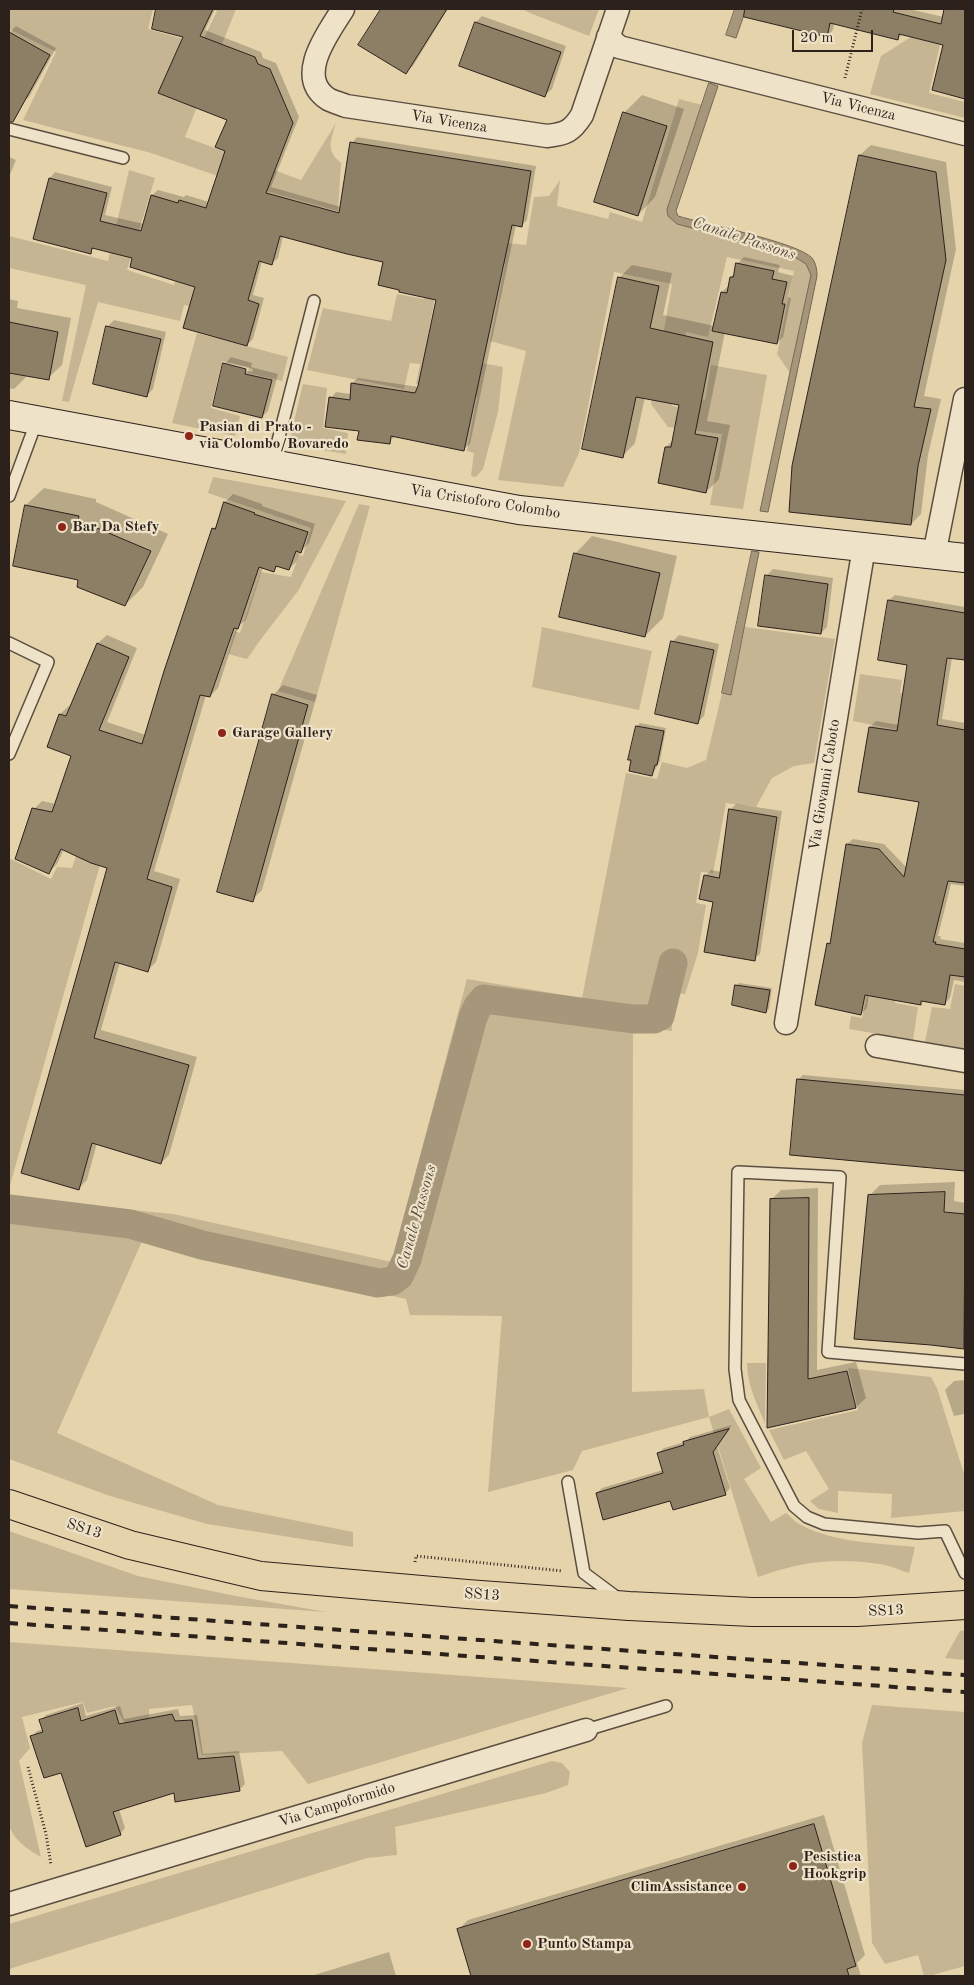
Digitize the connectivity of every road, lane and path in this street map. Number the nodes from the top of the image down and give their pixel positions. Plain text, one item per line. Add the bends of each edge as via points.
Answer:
1 (343, 9) edge
2 (618, 9) edge
3 (862, 9) edge
4 (608, 37) junction
5 (839, 102) junction
6 (9, 129) edge
7 (965, 134) edge
8 (123, 158) dead end
9 (314, 301) dead end
10 (965, 399) edge
11 (9, 415) edge
12 (37, 420) junction
13 (272, 464) junction
14 (9, 496) edge
15 (864, 547) junction
16 (934, 555) junction
17 (965, 558) edge
18 (9, 643) edge
19 (9, 754) edge
20 (786, 1023) dead end
21 (877, 1046) dead end
22 (965, 1061) edge
23 (965, 1364) edge
24 (568, 1482) dead end
25 (9, 1504) edge
26 (584, 1573) junction
27 (965, 1573) edge
28 (409, 1589) junction
29 (965, 1605) edge
30 (629, 1606) junction
31 (666, 1706) dead end
32 (586, 1730) joint
33 (28, 1767) dead end
34 (55, 1890) junction
35 (9, 1904) edge

1 - 4 street, Via Vicenza via 316,52 313,71 318,87 328,98 346,106 547,136 562,135 574,128 582,115
2 - 4 street, Via Vicenza
3 - 5 path
4 - 5 street, Via Vicenza via 619,47
5 - 7 street, Via Vicenza
6 - 8 lane
9 - 13 lane
10 - 16 street
11 - 12 main road, Via Cristoforo Colombo
12 - 13 main road, Via Cristoforo Colombo
12 - 14 lane
13 - 15 main road, Via Cristoforo Colombo via 519,510
15 - 16 main road, Via Cristoforo Colombo
15 - 20 street, Via Giovanni Caboto
16 - 17 main road, Via Cristoforo Colombo
18 - 19 lane via 48,662
21 - 22 street
23 - 27 lane via 828,1352 840,1177 738,1172 735,1370 739,1400 794,1506 807,1517 824,1524 918,1533 945,1531
24 - 26 lane
25 - 28 main road, SS13 / SS13 via 130,1545 261,1576
26 - 28 path via 416,1556
26 - 30 lane
28 - 30 main road, SS13 / SS13
29 - 30 main road, SS13 / SS13 via 857,1612 752,1612
31 - 32 lane, Via Campoformido
32 - 34 street, Via Campoformido
33 - 34 path via 46,1834
34 - 35 street, Via Campoformido

